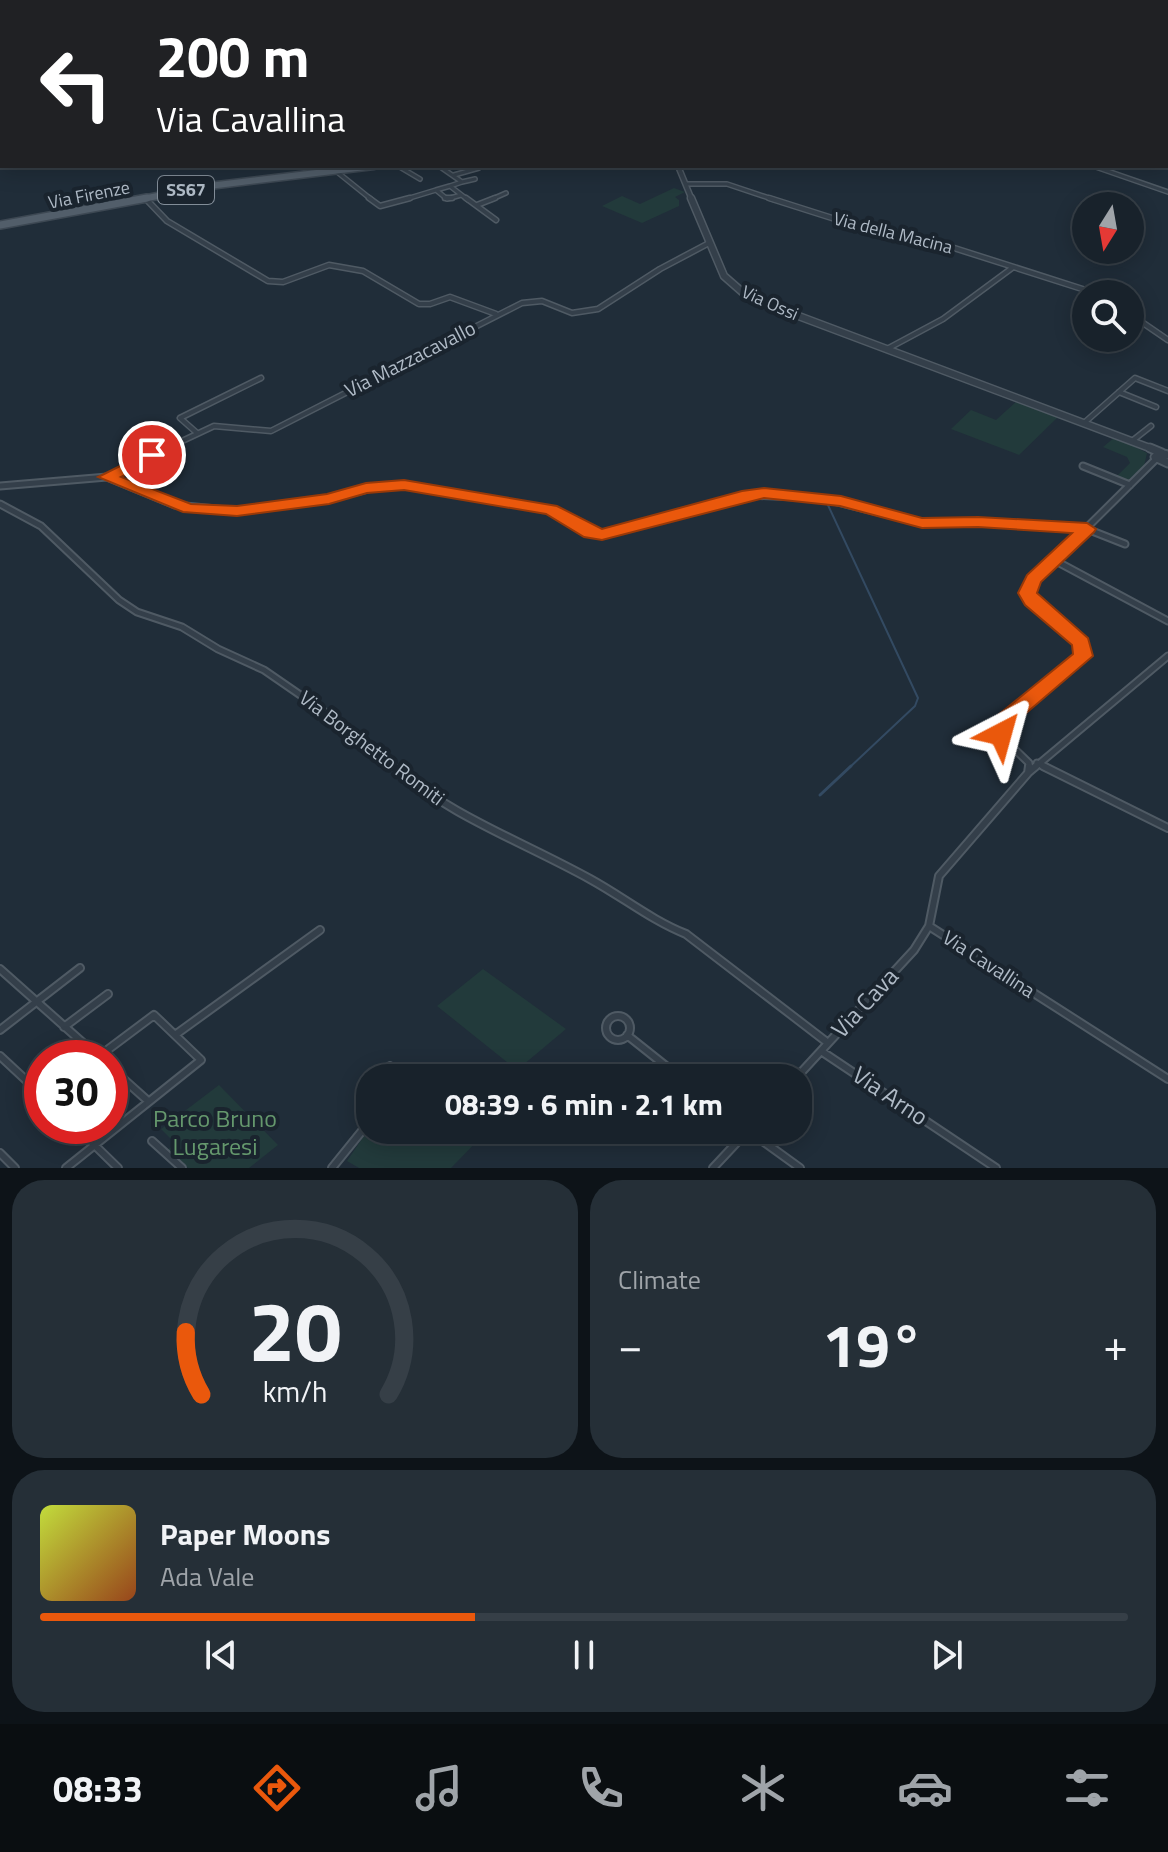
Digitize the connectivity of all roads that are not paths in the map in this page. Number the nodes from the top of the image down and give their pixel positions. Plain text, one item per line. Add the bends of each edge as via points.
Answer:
1 (358, 168) edge
2 (401, 168) edge
3 (442, 168) edge
4 (479, 168) edge
5 (679, 168) edge
6 (1099, 168) edge
7 (335, 171) junction
8 (453, 175) junction
9 (420, 179) dead end
10 (475, 179) dead end
11 (462, 182) junction
12 (686, 184) junction
13 (450, 186) junction
14 (436, 190) junction
15 (1168, 192) edge
16 (506, 193) dead end
17 (461, 195) junction
18 (146, 198) junction
19 (476, 205) junction
20 (496, 220) dead end
21 (0, 225) edge
22 (709, 243) junction
23 (1012, 268) junction
24 (1072, 286) edge
25 (497, 315) junction
26 (1144, 324) edge
27 (1168, 340) edge
28 (886, 349) junction
29 (261, 378) dead end
30 (1168, 391) edge
31 (1119, 392) junction
32 (1156, 407) dead end
33 (1084, 423) junction
34 (1151, 426) dead end
35 (197, 433) junction
36 (1132, 441) junction
37 (1163, 457) edge
38 (1083, 466) dead end
39 (107, 477) junction
40 (1130, 485) junction
41 (0, 486) edge
42 (0, 504) edge
43 (1087, 529) junction
44 (1125, 544) dead end
45 (1054, 560) junction
46 (1168, 621) edge
47 (1168, 656) edge
48 (1037, 763) junction
49 (1028, 773) junction
50 (1168, 828) edge
51 (929, 926) junction
52 (320, 930) dead end
53 (80, 968) dead end
54 (0, 969) edge
55 (108, 994) dead end
56 (36, 1001) junction
57 (64, 1027) junction
58 (0, 1030) edge
59 (175, 1035) junction
60 (627, 1035) dead end
61 (79, 1040) edge
62 (122, 1040) edge
63 (828, 1043) junction
64 (821, 1051) junction
65 (0, 1056) edge
66 (663, 1064) edge
67 (809, 1064) edge
68 (24, 1078) edge
69 (1168, 1079) edge
70 (128, 1084) edge
71 (148, 1102) junction
72 (356, 1138) edge
73 (152, 1141) dead end
74 (732, 1144) edge
75 (769, 1144) edge
76 (95, 1145) junction
77 (0, 1153) edge
78 (15, 1168) edge
79 (66, 1168) edge
80 (118, 1168) edge
81 (182, 1168) edge
82 (332, 1168) edge
83 (713, 1168) edge
84 (800, 1168) edge
85 (996, 1168) edge

1 - 7 main road, Via Firenze / SS67
2 - 9 street
3 - 8 street
4 - 8 street
5 - 12 street, Via Ossi
6 - 15 street
7 - 14 street via 380,206
7 - 18 main road, Via Firenze / SS67
8 - 11 street
10 - 11 street
11 - 13 street
12 - 22 street, Via Ossi
12 - 23 street, Via della Macina via 727,184 800,210 929,240
13 - 14 street
13 - 17 street
14 - 17 street via 447,199
16 - 19 street
17 - 19 street
18 - 21 main road, Via Firenze / SS67
18 - 25 street via 167,221 268,281 283,282 323,265 357,269 412,302 456,298
19 - 20 street
22 - 25 street, Via Mazzacavallo via 598,309 572,313 534,300
22 - 28 street, Via Ossi via 724,276 739,291
23 - 24 street, Via della Macina
23 - 28 street via 943,319
25 - 35 street, Via Mazzacavallo via 271,431 214,426
26 - 27 street
28 - 33 street, Via Ossi
29 - 35 street via 180,418
30 - 31 street via 1135,378
31 - 32 street
31 - 33 street
33 - 36 street, Via Ossi
34 - 36 street
35 - 39 street, Via Mazzacavallo
36 - 37 street, Via Ossi
37 - 40 street
38 - 40 street
39 - 41 street
39 - 43 street via 189,509 237,511 404,485 551,510 602,535 764,493 841,501 922,523
40 - 43 street
42 - 63 street, Via Borghetto Romiti via 41,526 137,612 182,627 264,670 351,730 423,790 699,942
43 - 44 street
43 - 45 street
45 - 46 street
45 - 49 street via 1033,579 1027,593 1084,649 1079,660 1000,726 1003,738 1029,763
47 - 48 street, Via Cavallina
48 - 49 street, Via Cavallina
48 - 50 street
49 - 51 street, Via Cavallina via 939,876
51 - 63 street, Via Cava via 914,950
51 - 69 street, Via Cavallina
52 - 59 street
53 - 56 street
54 - 56 street
55 - 57 street
56 - 57 street
56 - 58 street
57 - 61 street
59 - 62 street via 154,1015
59 - 71 street via 201,1060
60 - 66 street
63 - 64 street, Via Cava
64 - 67 street, Via Cava
64 - 85 street, Via Arno
65 - 68 street
70 - 71 street
71 - 76 street
72 - 82 street
73 - 81 street
74 - 83 street
75 - 84 street
76 - 79 street
76 - 80 street
77 - 78 street

